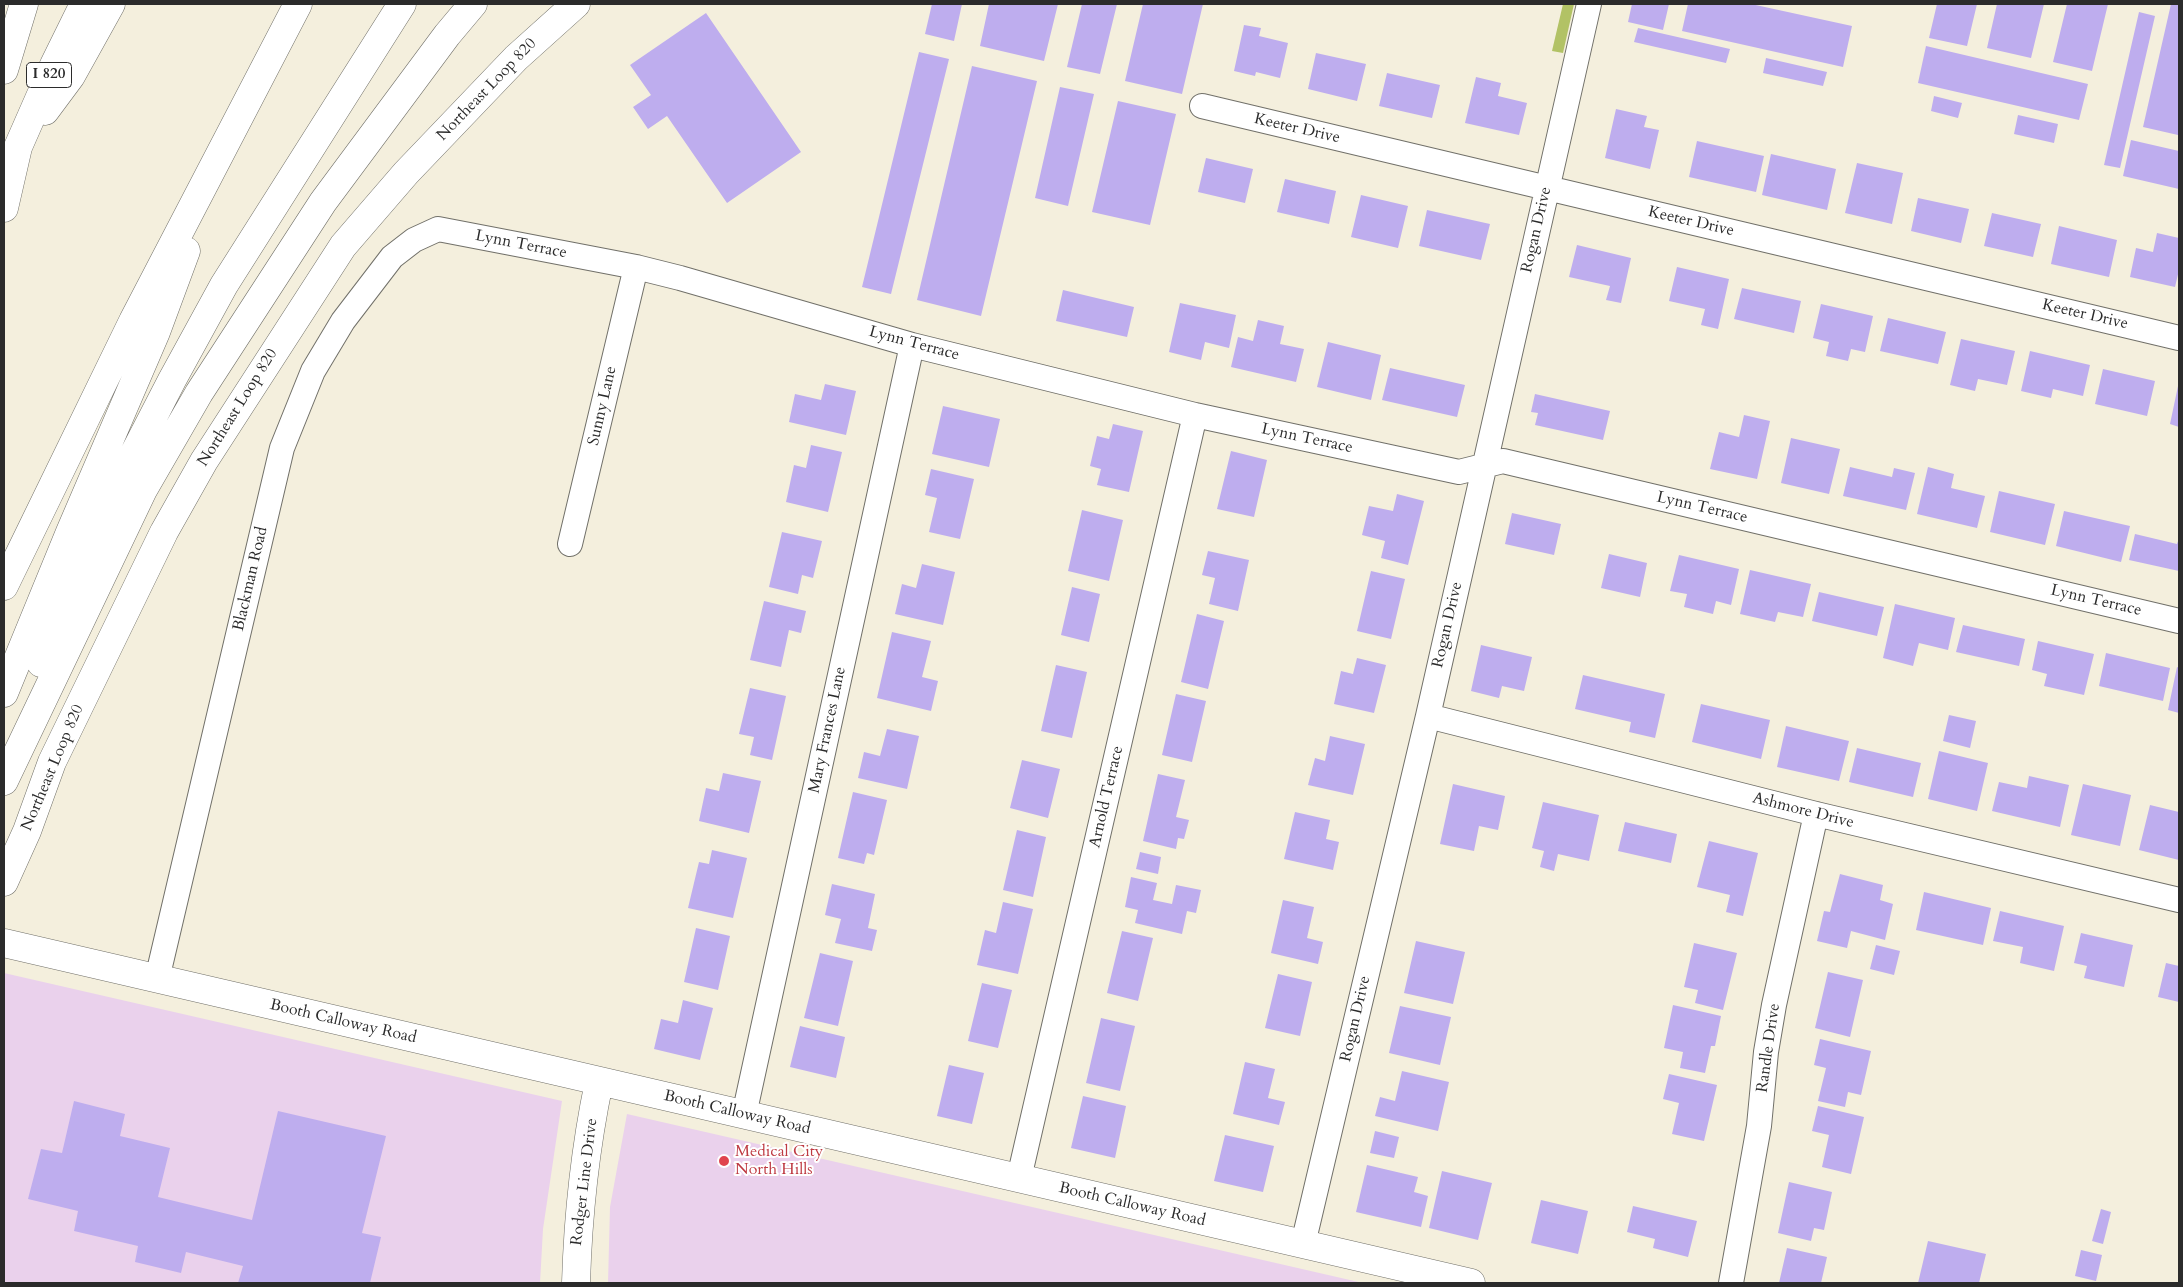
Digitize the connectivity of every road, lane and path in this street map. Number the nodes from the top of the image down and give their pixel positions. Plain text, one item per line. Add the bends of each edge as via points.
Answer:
1 (24, 4) edge
2 (84, 4) edge
3 (111, 4) edge
4 (298, 4) edge
5 (402, 4) edge
6 (473, 4) edge
7 (576, 4) edge
8 (1589, 4) edge
9 (4, 70) edge
10 (1202, 106) dead end
11 (226, 142) junction
12 (18, 147) junction
13 (1547, 188) junction
14 (4, 208) edge
15 (438, 229) joint
16 (636, 267) junction
17 (2179, 338) edge
18 (912, 345) junction
19 (1195, 415) junction
20 (1484, 466) junction
21 (570, 544) dead end
22 (4, 586) edge
23 (2179, 620) edge
24 (4, 693) edge
25 (1428, 716) junction
26 (6, 776) edge
27 (1816, 814) junction
28 (4, 882) edge
29 (2179, 900) edge
30 (4, 943) edge
31 (157, 979) junction
32 (599, 1082) junction
33 (744, 1115) junction
34 (1019, 1178) junction
35 (1303, 1244) junction
36 (576, 1283) edge
37 (1471, 1283) edge
38 (1731, 1283) edge

1 - 9 main road
2 - 12 main road, I 820
3 - 12 main road via 71,76
4 - 11 main road
5 - 26 main road via 224,285 122,477 38,672
6 - 26 main road via 323,202 199,393 143,490
7 - 28 main road, Northeast Loop 820 via 516,58 343,246 204,461 164,532 52,762
8 - 13 street, Rogan Drive
10 - 13 street, Keeter Drive
11 - 22 main road via 133,321
11 - 24 main road via 156,332
12 - 14 main road, I 820
13 - 17 street, Keeter Drive
13 - 20 street, Rogan Drive
15 - 16 street, Lynn Terrace
15 - 31 street, Blackman Road via 414,240 392,257 343,322 314,371 282,448
16 - 18 street, Lynn Terrace
16 - 21 street, Sunny Lane
18 - 19 street, Lynn Terrace
18 - 33 street, Mary Frances Lane
19 - 20 street, Lynn Terrace via 1459,472
19 - 34 street, Arnold Terrace
20 - 23 street, Lynn Terrace via 1503,461
20 - 25 street, Rogan Drive
25 - 27 street, Ashmore Drive
25 - 35 street, Rogan Drive
27 - 29 street, Ashmore Drive
27 - 38 street, Randle Drive via 1774,1005 1759,1126
30 - 31 main road, Booth Calloway Road
31 - 32 main road, Booth Calloway Road
32 - 33 main road, Booth Calloway Road
32 - 36 main road, Rodger Line Drive via 578,1223
33 - 34 main road, Booth Calloway Road
34 - 35 main road, Booth Calloway Road
35 - 37 main road, Booth Calloway Road

